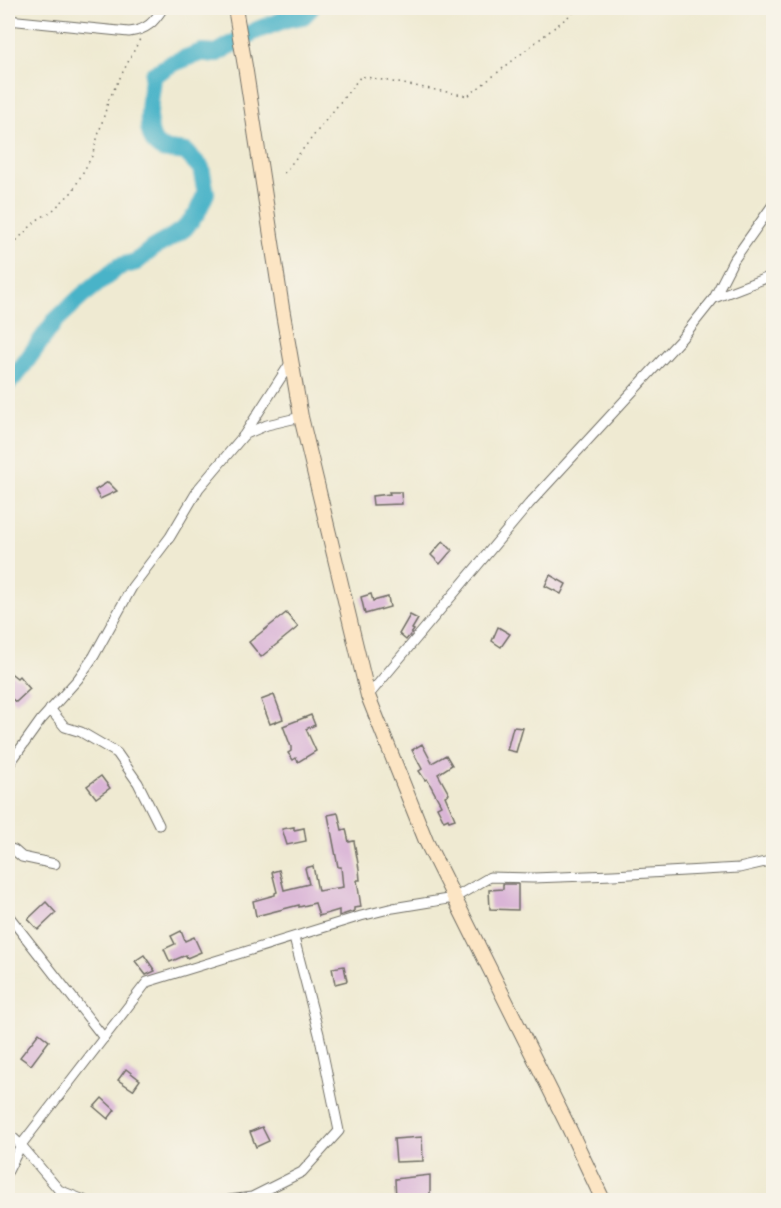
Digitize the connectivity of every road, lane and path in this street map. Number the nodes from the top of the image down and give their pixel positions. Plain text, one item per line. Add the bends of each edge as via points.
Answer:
1 (163, 8) edge
2 (235, 8) edge
3 (576, 8) edge
4 (8, 20) edge
5 (146, 27) junction
6 (284, 173) dead end
7 (774, 203) edge
8 (8, 249) edge
9 (774, 275) edge
10 (714, 298) junction
11 (291, 362) junction
12 (302, 417) junction
13 (244, 435) junction
14 (368, 696) junction
15 (50, 709) junction
16 (8, 766) edge
17 (159, 825) dead end
18 (8, 848) edge
19 (774, 860) edge
20 (55, 864) dead end
21 (454, 898) junction
22 (8, 915) edge
23 (294, 938) junction
24 (104, 1038) junction
25 (8, 1133) edge
26 (21, 1145) junction
27 (8, 1172) edge
28 (84, 1200) edge
29 (229, 1200) edge
30 (603, 1200) edge

1 - 5 street
2 - 11 street
3 - 6 path via 468,96 361,76
4 - 5 street via 120,32
5 - 8 path via 109,99 92,156 72,192
7 - 10 street via 733,261
9 - 10 street
10 - 14 street via 529,504
11 - 12 street
11 - 13 street
12 - 13 street
12 - 14 street
13 - 15 street via 199,488 170,537 132,588 94,656
14 - 21 street via 426,841
15 - 16 street
15 - 17 street via 65,727 117,753 138,783
18 - 20 street via 22,857
19 - 21 street via 738,868 613,876 490,877
21 - 23 street via 393,908
21 - 30 street
22 - 24 street
23 - 24 street via 147,982
23 - 29 street via 339,1131 302,1172 252,1197
24 - 26 street
25 - 26 street
26 - 27 street
26 - 28 street via 59,1190

